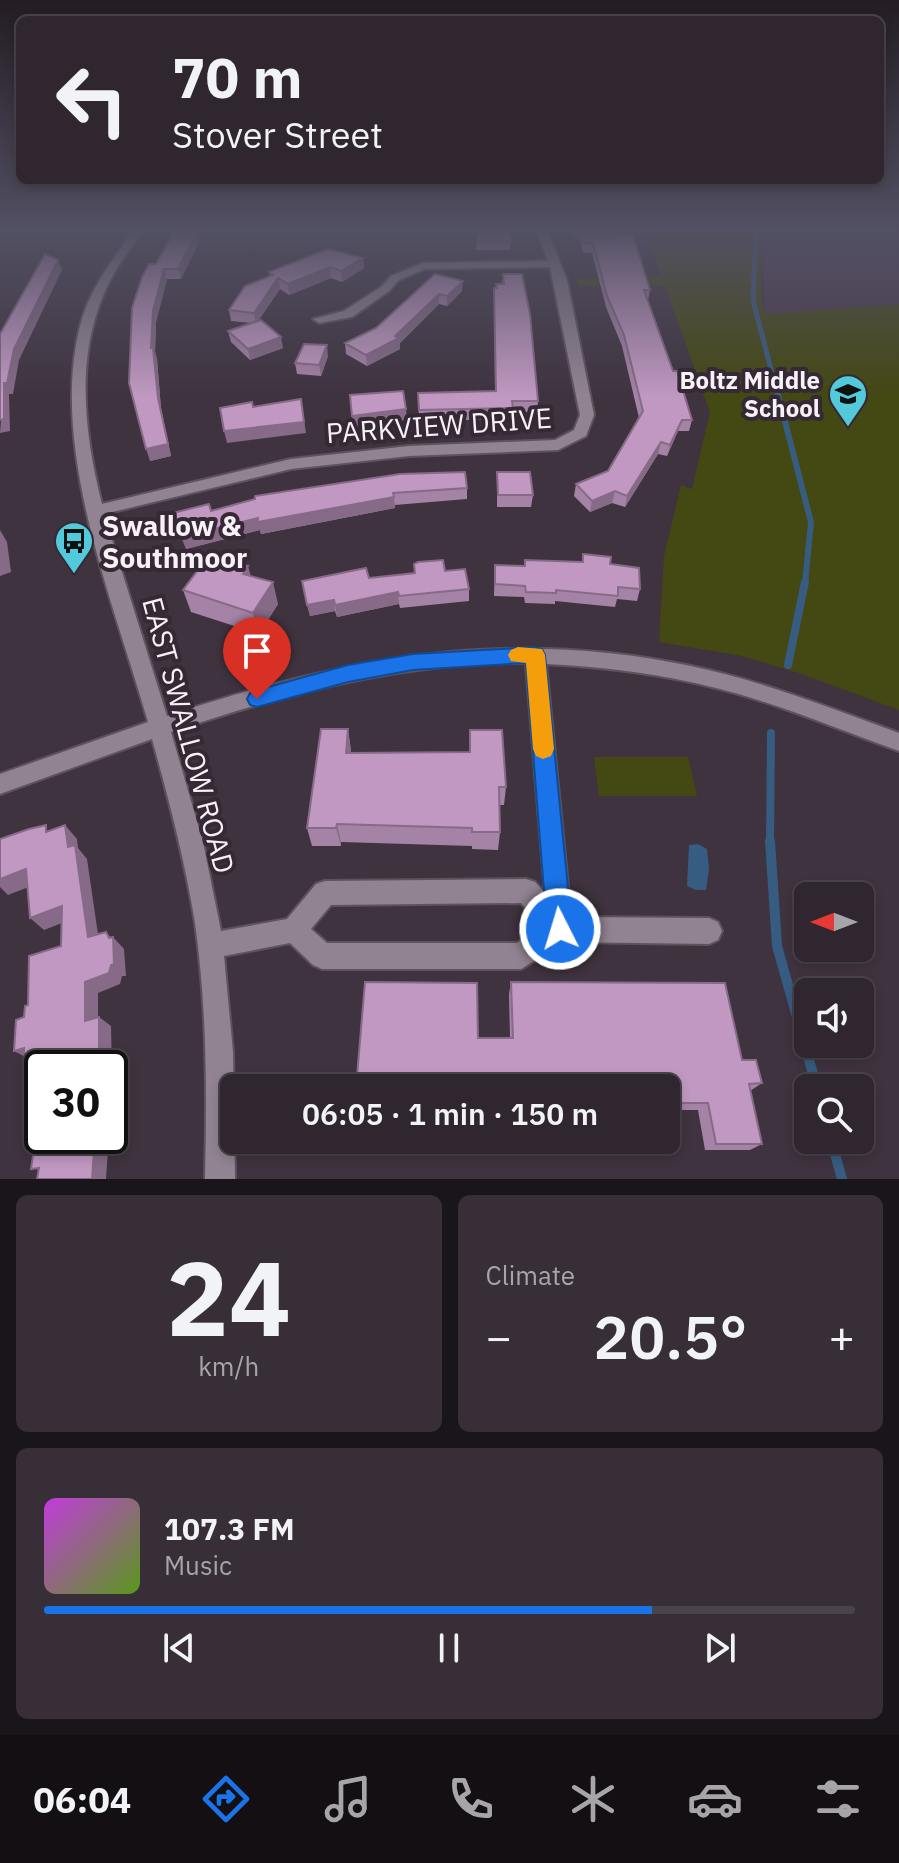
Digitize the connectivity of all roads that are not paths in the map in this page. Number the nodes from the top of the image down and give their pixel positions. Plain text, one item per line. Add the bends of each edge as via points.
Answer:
1 (102, 286) edge
2 (388, 286) edge
3 (562, 286) edge
4 (319, 319) dead end
5 (94, 511) junction
6 (535, 655) junction
7 (159, 729) junction
8 (899, 742) edge
9 (0, 784) edge
10 (560, 929) junction
11 (294, 930) junction
12 (709, 931) dead end
13 (213, 945) junction
14 (220, 1179) edge

1 - 5 street, EAST SWALLOW ROAD via 85,327 76,373 79,440
2 - 4 street via 348,314
3 - 5 street, PARKVIEW DRIVE via 587,415 581,433 571,440 543,448 409,451 291,464
5 - 7 street, EAST SWALLOW ROAD
6 - 7 street via 413,662 348,674
6 - 8 street via 597,659 720,681
6 - 10 street
7 - 9 street
7 - 13 street, EAST SWALLOW ROAD
10 - 11 street via 521,956 322,956
10 - 11 street via 526,891 325,893
10 - 12 street
11 - 13 street
13 - 14 street, EAST SWALLOW ROAD via 222,1088

